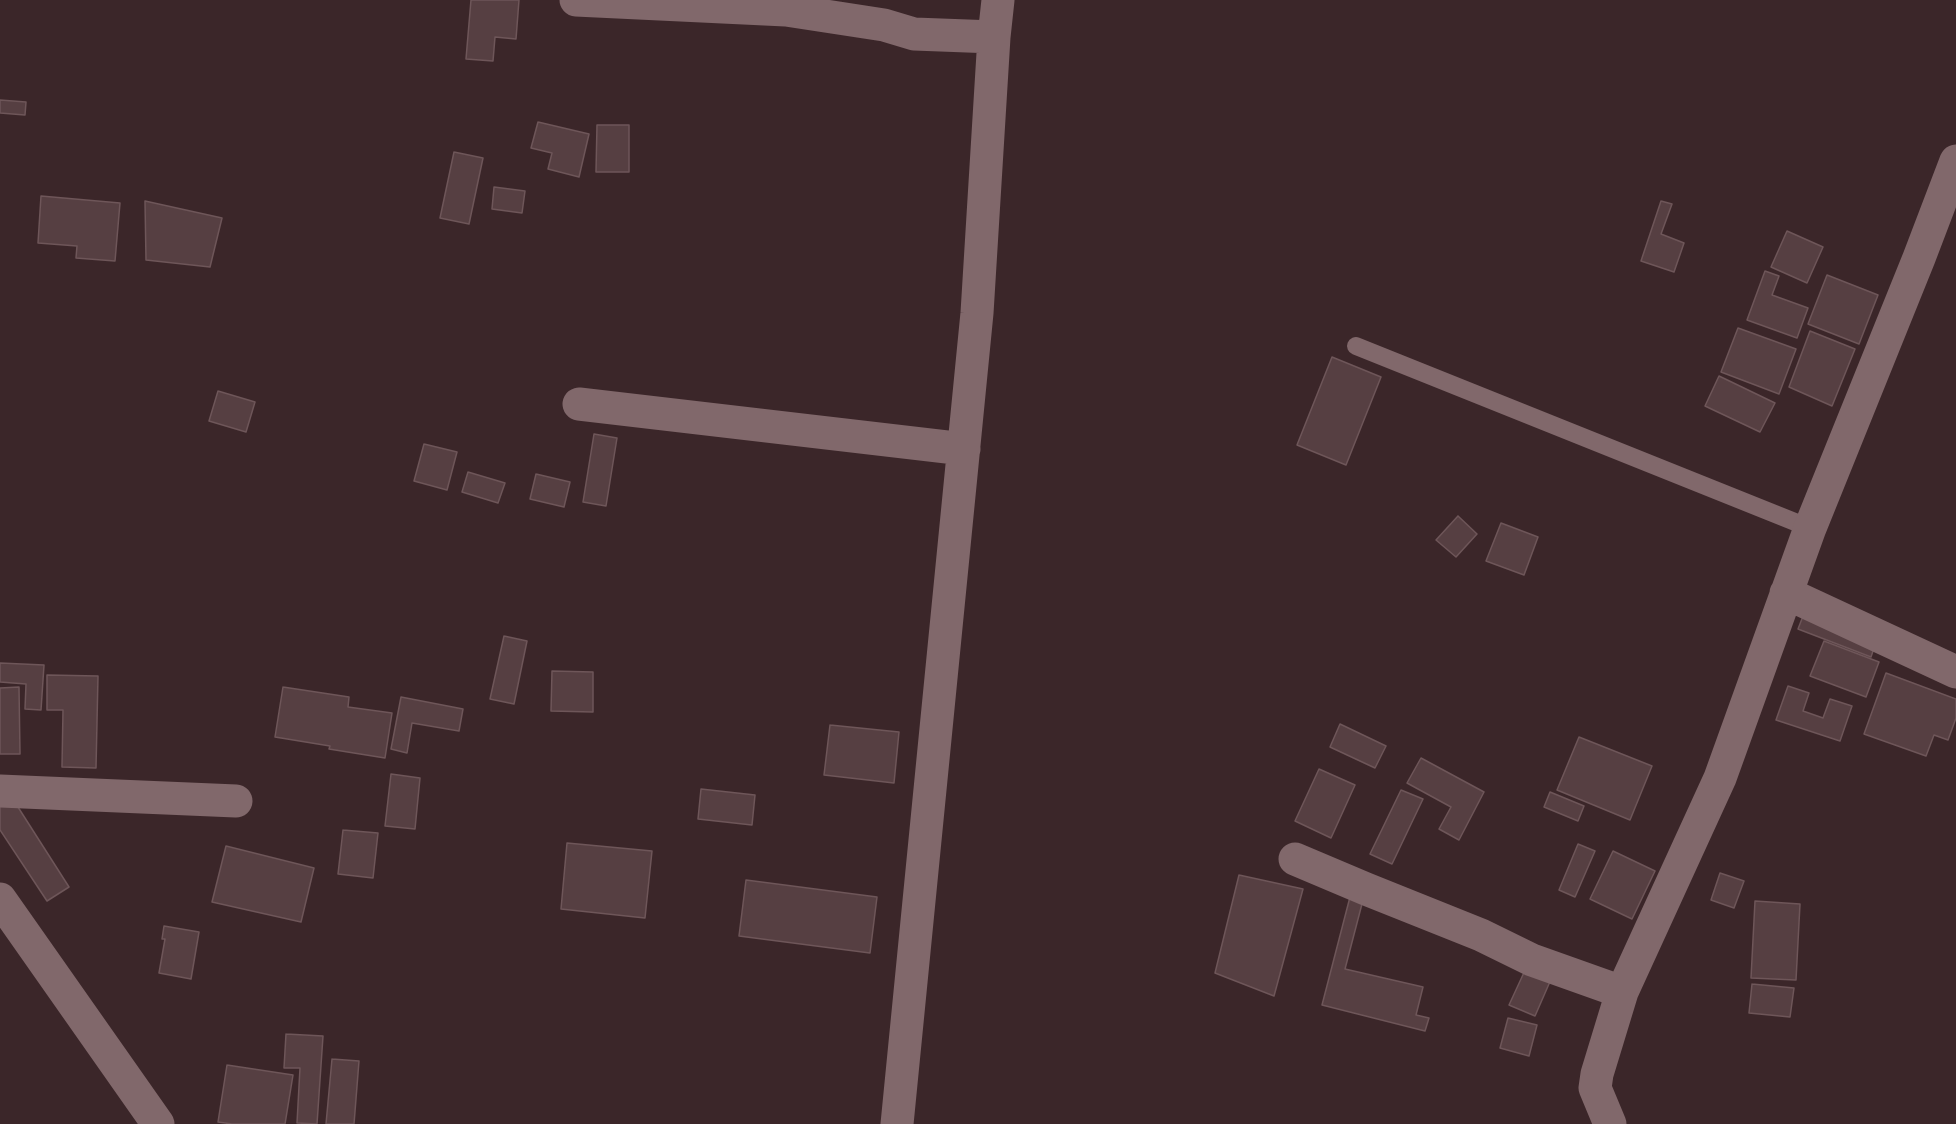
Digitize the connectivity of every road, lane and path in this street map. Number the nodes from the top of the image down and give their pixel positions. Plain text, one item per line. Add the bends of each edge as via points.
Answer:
1 (576, 0) edge
2 (998, 0) edge
3 (994, 37) junction
4 (1956, 161) edge
5 (1356, 346) dead end
6 (579, 404) dead end
7 (964, 449) junction
8 (1810, 528) junction
9 (1786, 593) junction
10 (1956, 672) edge
11 (0, 791) edge
12 (236, 801) dead end
13 (1296, 859) dead end
14 (0, 899) edge
15 (1622, 992) junction
16 (158, 1124) edge
17 (897, 1124) edge
18 (1610, 1124) edge

1 - 3 street via 786,10 873,23 914,34
2 - 3 street
3 - 7 street via 986,190
4 - 8 street
5 - 8 lane
6 - 7 street
7 - 17 street
8 - 9 street
9 - 10 street
9 - 15 street via 1720,778
11 - 12 street
13 - 15 street via 1481,934 1532,960
14 - 16 street
15 - 18 street via 1596,1074 1595,1088

